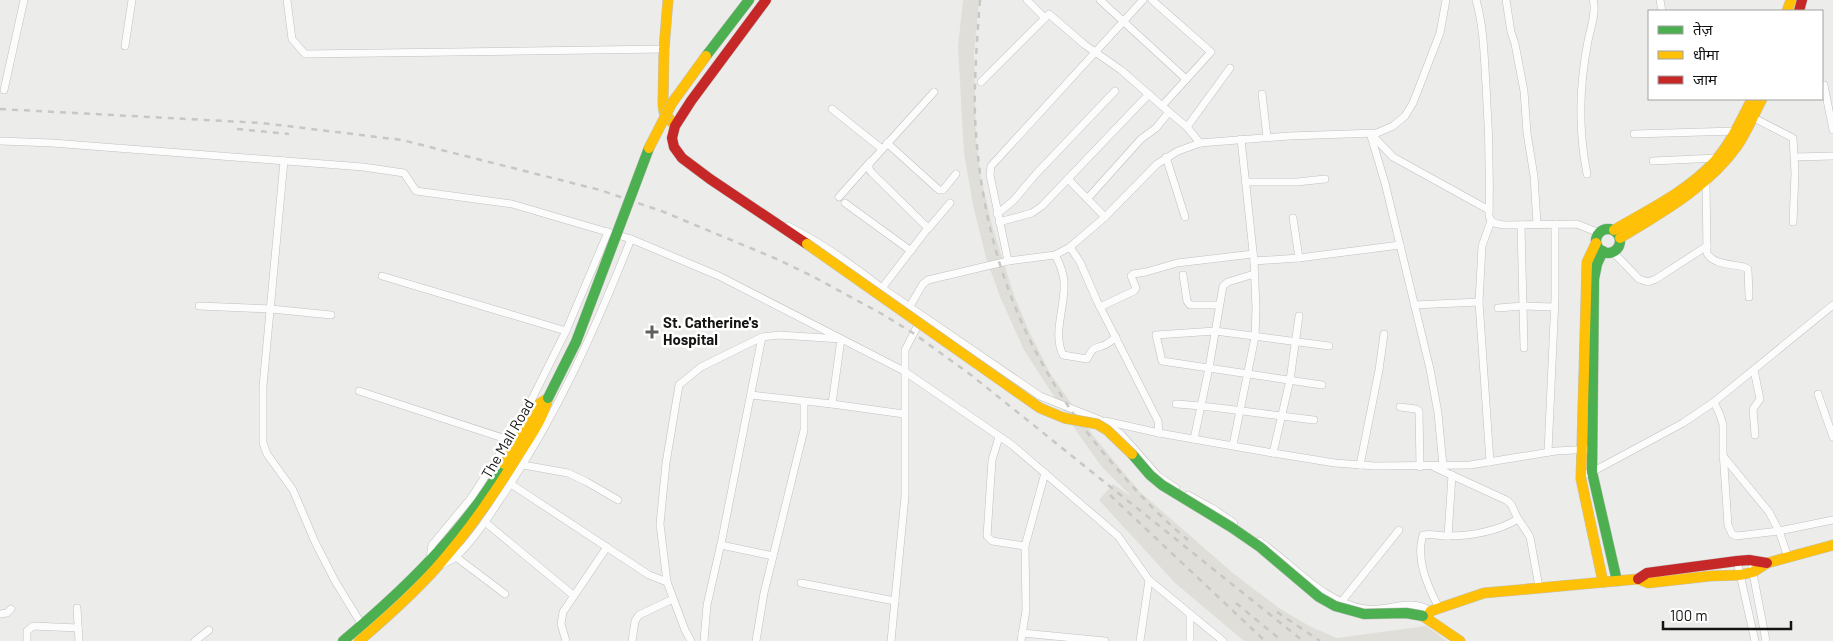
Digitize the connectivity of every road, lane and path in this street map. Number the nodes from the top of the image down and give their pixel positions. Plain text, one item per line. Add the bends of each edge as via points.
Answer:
1 (24, 0) edge
2 (132, 0) edge
3 (287, 0) edge
4 (668, 0) edge
5 (749, 0) edge
6 (766, 0) edge
7 (1027, 0) edge
8 (1100, 0) edge
9 (1143, 0) edge
10 (1152, 0) edge
11 (1446, 0) edge
12 (1476, 0) edge
13 (1506, 0) edge
14 (1593, 0) edge
15 (1045, 18) junction
16 (1123, 21) junction
17 (125, 46) dead end
18 (664, 48) junction
19 (1094, 52) junction
20 (1230, 68) dead end
21 (1186, 79) junction
22 (980, 82) dead end
23 (1833, 84) edge
24 (1823, 85) edge
25 (4, 90) dead end
26 (1115, 91) dead end
27 (934, 92) dead end
28 (1148, 94) junction
29 (1262, 94) dead end
30 (1752, 100) edge
31 (1761, 100) edge
32 (1162, 106) junction
33 (832, 109) dead end
34 (1169, 112) junction
35 (1752, 117) junction
36 (1832, 119) edge
37 (675, 126) junction
38 (1188, 126) junction
39 (1833, 130) edge
40 (1736, 131) junction
41 (1370, 133) junction
42 (1634, 134) dead end
43 (1267, 137) junction
44 (1241, 139) junction
45 (0, 142) edge
46 (887, 143) junction
47 (1200, 143) junction
48 (882, 149) junction
49 (1833, 156) edge
50 (1166, 157) junction
51 (1795, 157) junction
52 (1717, 158) junction
53 (284, 161) junction
54 (871, 161) junction
55 (1653, 161) dead end
56 (956, 174) dead end
57 (1587, 174) dead end
58 (1068, 179) junction
59 (1325, 179) dead end
60 (1706, 180) junction
61 (1246, 182) junction
62 (839, 196) dead end
63 (1088, 198) junction
64 (950, 203) dead end
65 (845, 204) dead end
66 (1489, 210) junction
67 (997, 214) junction
68 (767, 216) junction
69 (1104, 217) junction
70 (1185, 217) dead end
71 (1293, 218) dead end
72 (1491, 221) junction
73 (999, 222) junction
74 (1793, 222) dead end
75 (1521, 224) junction
76 (1537, 224) junction
77 (1555, 224) junction
78 (928, 229) junction
79 (608, 232) junction
80 (1617, 234) junction
81 (631, 239) junction
82 (1400, 245) junction
83 (1603, 245) junction
84 (1707, 246) junction
85 (1070, 248) junction
86 (911, 251) junction
87 (1055, 254) junction
88 (1253, 257) junction
89 (1299, 258) junction
90 (1008, 261) junction
91 (1254, 274) junction
92 (1183, 275) dead end
93 (382, 276) dead end
94 (882, 288) junction
95 (1749, 297) dead end
96 (1479, 302) junction
97 (1219, 305) junction
98 (1414, 305) junction
99 (1833, 305) edge
100 (200, 306) dead end
101 (910, 306) junction
102 (1522, 306) junction
103 (1100, 307) junction
104 (1554, 307) junction
105 (1498, 308) dead end
106 (270, 309) junction
107 (331, 315) dead end
108 (923, 315) junction
109 (1299, 316) dead end
110 (566, 331) junction
111 (1215, 331) junction
112 (1384, 334) dead end
113 (762, 337) junction
114 (1116, 337) junction
115 (1255, 337) junction
116 (841, 339) junction
117 (1295, 343) junction
118 (1329, 346) dead end
119 (1524, 348) dead end
120 (1209, 368) junction
121 (1754, 370) junction
122 (904, 371) junction
123 (1248, 374) junction
124 (1290, 380) junction
125 (1322, 384) dead end
126 (359, 391) dead end
127 (1818, 394) dead end
128 (751, 395) junction
129 (804, 402) junction
130 (1714, 402) junction
131 (832, 404) junction
132 (1176, 404) dead end
133 (1201, 405) junction
134 (1400, 406) dead end
135 (1240, 412) junction
136 (904, 414) junction
137 (1281, 417) junction
138 (1100, 420) junction
139 (1314, 420) dead end
140 (1159, 433) junction
141 (1755, 435) dead end
142 (999, 437) junction
143 (1833, 437) edge
144 (1194, 439) junction
145 (509, 440) junction
146 (1233, 445) junction
147 (1586, 449) junction
148 (1548, 452) junction
149 (1273, 454) junction
150 (1723, 456) junction
151 (1490, 462) junction
152 (523, 465) junction
153 (1360, 465) junction
154 (1434, 466) junction
155 (1443, 466) junction
156 (1420, 467) junction
157 (1044, 473) junction
158 (1587, 473) junction
159 (1452, 475) junction
160 (511, 484) junction
161 (618, 500) dead end
162 (1518, 519) junction
163 (1833, 520) edge
164 (485, 522) junction
165 (1399, 530) dead end
166 (1779, 531) junction
167 (1448, 536) junction
168 (721, 545) junction
169 (1833, 545) edge
170 (1024, 546) junction
171 (607, 547) junction
172 (448, 553) junction
173 (773, 556) junction
174 (1788, 556) junction
175 (1749, 560) junction
176 (1738, 561) junction
177 (1767, 563) junction
178 (433, 564) junction
179 (1753, 572) junction
180 (1740, 575) junction
181 (1638, 579) junction
182 (1149, 580) junction
183 (1617, 581) junction
184 (667, 582) junction
185 (1603, 582) junction
186 (801, 583) dead end
187 (1538, 587) junction
188 (505, 594) dead end
189 (573, 595) junction
190 (673, 599) junction
191 (895, 600) junction
192 (1342, 601) junction
193 (76, 608) dead end
194 (11, 609) dead end
195 (1430, 613) junction
196 (0, 614) edge
197 (1190, 614) junction
198 (362, 625) junction
199 (78, 628) junction
200 (209, 630) dead end
201 (1022, 637) edge
202 (27, 641) edge
203 (79, 641) edge
204 (195, 641) edge
205 (343, 641) edge
206 (359, 641) edge
207 (566, 641) edge
208 (632, 641) edge
209 (691, 641) edge
210 (704, 641) edge
211 (756, 641) edge
212 (891, 641) edge
213 (1105, 641) edge
214 (1140, 641) edge
215 (1190, 641) edge
216 (1223, 641) edge
217 (1460, 641) edge
218 (1755, 641) edge
219 (1766, 641) edge

1 - 25 street
2 - 17 street
3 - 18 street via 292,39 305,54
4 - 18 street
5 - 172 street, The Mall Road, bridge via 672,103 652,139 576,342 548,398 539,404
6 - 37 street
7 - 15 street
8 - 16 street
9 - 16 street
10 - 21 street via 1211,52
11 - 41 street via 1440,33 1405,116 1393,126
12 - 66 street via 1482,21 1490,146
13 - 76 street via 1524,90
14 - 57 street via 1579,114
15 - 19 street via 1049,14
15 - 22 street
16 - 19 street
16 - 21 street
18 - 37 street via 663,105 664,112
19 - 28 street via 1122,70
19 - 67 street via 991,166
20 - 38 street
21 - 32 street
23 - 24 street
24 - 36 street
26 - 67 street via 1013,201
27 - 46 street
28 - 32 street
28 - 58 street
29 - 43 street
30 - 40 street
31 - 35 street
32 - 34 street
33 - 48 street
34 - 38 street
34 - 63 street
35 - 51 street via 1794,138
35 - 60 street via 1738,145
36 - 39 street
37 - 68 street via 672,138 682,158
38 - 47 street
40 - 42 street
40 - 52 street
41 - 43 street
41 - 66 street via 1393,157
41 - 82 street
43 - 44 street
44 - 47 street
44 - 61 street
45 - 53 street
46 - 48 street
46 - 56 street via 939,190 943,190
47 - 50 street
48 - 54 street
49 - 51 street
50 - 69 street
50 - 70 street
51 - 74 street
52 - 55 street
52 - 80 street via 1690,182
53 - 79 street via 404,173 416,191 512,204
53 - 106 street
54 - 62 street
54 - 78 street via 869,169
58 - 63 street
58 - 73 street via 1032,213
59 - 61 street
60 - 80 street via 1651,219
60 - 84 street
61 - 88 street
63 - 69 street
64 - 78 street
65 - 86 street
66 - 72 street
67 - 73 street
68 - 94 street via 811,238
68 - 195 street, bridge via 1040,408 1108,430 1162,485 1231,527 1334,606 1364,614
69 - 85 street
71 - 89 street
72 - 75 street via 1495,224
72 - 96 street via 1482,246
73 - 90 street
75 - 76 street
75 - 102 street
76 - 77 street
77 - 83 street via 1577,224
77 - 104 street
78 - 86 street
79 - 81 street
79 - 110 street
80 - 83 street via 1607,229
80 - 83 street via 1618,248
81 - 116 street via 719,276
81 - 152 street via 588,345
82 - 89 street
82 - 98 street
83 - 84 street via 1639,279 1648,282
83 - 147 street via 1594,279
84 - 95 street via 1707,253 1712,259 1748,269
85 - 87 street
85 - 103 street via 1080,262
86 - 94 street
87 - 90 street
87 - 114 street via 1064,280 1059,334 1063,355 1087,359 1092,349
88 - 89 street
88 - 91 street
88 - 103 street via 1185,262 1132,274 1135,290
90 - 101 street via 928,280
91 - 97 street via 1224,284
91 - 115 street
92 - 97 street via 1189,304
93 - 110 street
94 - 101 street
96 - 98 street
96 - 151 street
97 - 111 street
98 - 155 street via 1438,413
99 - 121 street
100 - 106 street
101 - 108 street
102 - 104 street
102 - 105 street
102 - 119 street
103 - 114 street
104 - 148 street
106 - 107 street
106 - 198 street via 263,386 263,443 267,454 293,490 315,542
108 - 122 street via 905,350
108 - 138 street via 1040,396
109 - 117 street
110 - 145 street
111 - 115 street
111 - 120 street
111 - 120 street via 1156,335 1162,361
112 - 153 street
113 - 116 street
113 - 128 street
113 - 184 street via 701,367 679,385 667,453 660,524
114 - 140 street via 1158,421
115 - 117 street
115 - 123 street
116 - 122 street
116 - 131 street
117 - 118 street
117 - 124 street
120 - 123 street
120 - 133 street
121 - 130 street
121 - 141 street via 1760,399 1753,409
122 - 136 street
122 - 142 street
123 - 124 street
123 - 135 street
124 - 125 street
124 - 137 street
126 - 145 street
127 - 143 street
128 - 129 street
128 - 168 street
129 - 131 street
129 - 173 street via 804,430
130 - 150 street via 1722,420
130 - 158 street via 1683,424
131 - 136 street
132 - 133 street
133 - 135 street
133 - 144 street
134 - 156 street via 1419,411
135 - 137 street
135 - 146 street
136 - 191 street via 905,496
137 - 139 street
137 - 149 street
138 - 140 street
138 - 192 street via 1121,434 1158,476 1219,513 1266,545 1322,590
140 - 144 street
142 - 157 street
142 - 170 street via 992,460 987,536 992,540
144 - 146 street
145 - 178 street via 471,498 432,545
146 - 149 street
147 - 148 street
147 - 158 street
148 - 151 street
149 - 153 street
150 - 166 street via 1770,512
150 - 166 street via 1730,530 1736,536
151 - 155 street
152 - 160 street
152 - 161 street via 568,473
153 - 156 street
154 - 155 street
154 - 156 street
154 - 159 street
157 - 170 street
157 - 182 street via 1118,536
158 - 183 street
158 - 185 street via 1586,504
159 - 162 street via 1508,501
159 - 167 street
160 - 164 street
160 - 171 street
162 - 167 street via 1493,531
162 - 187 street via 1532,544
163 - 166 street
164 - 172 street
164 - 189 street
165 - 192 street
166 - 174 street
167 - 195 street via 1426,534 1422,538 1422,562 1429,589
168 - 173 street
168 - 210 street via 707,605
169 - 174 street
170 - 201 street via 1026,610
171 - 184 street via 649,575
171 - 189 street
172 - 178 street, The Mall Road
172 - 178 street
172 - 188 street
173 - 211 street
174 - 177 street
175 - 176 street
175 - 177 street
175 - 179 street
176 - 180 street
176 - 181 street via 1647,573
177 - 179 street
178 - 198 street, The Mall Road
178 - 206 street, The Mall Road via 395,610
179 - 180 street
179 - 219 street
180 - 181 street via 1648,583
180 - 218 street
181 - 183 street
182 - 197 street
182 - 214 street
183 - 185 street
184 - 190 street
185 - 187 street
186 - 191 street
187 - 195 street via 1484,593
189 - 207 street via 561,619
190 - 208 street via 639,615
190 - 209 street
191 - 212 street
192 - 195 street via 1367,609 1417,604
193 - 199 street
194 - 196 street
195 - 217 street
197 - 215 street
197 - 216 street
198 - 205 street, The Mall Road
199 - 202 street via 33,626 27,631
199 - 203 street
200 - 204 street
201 - 213 street

